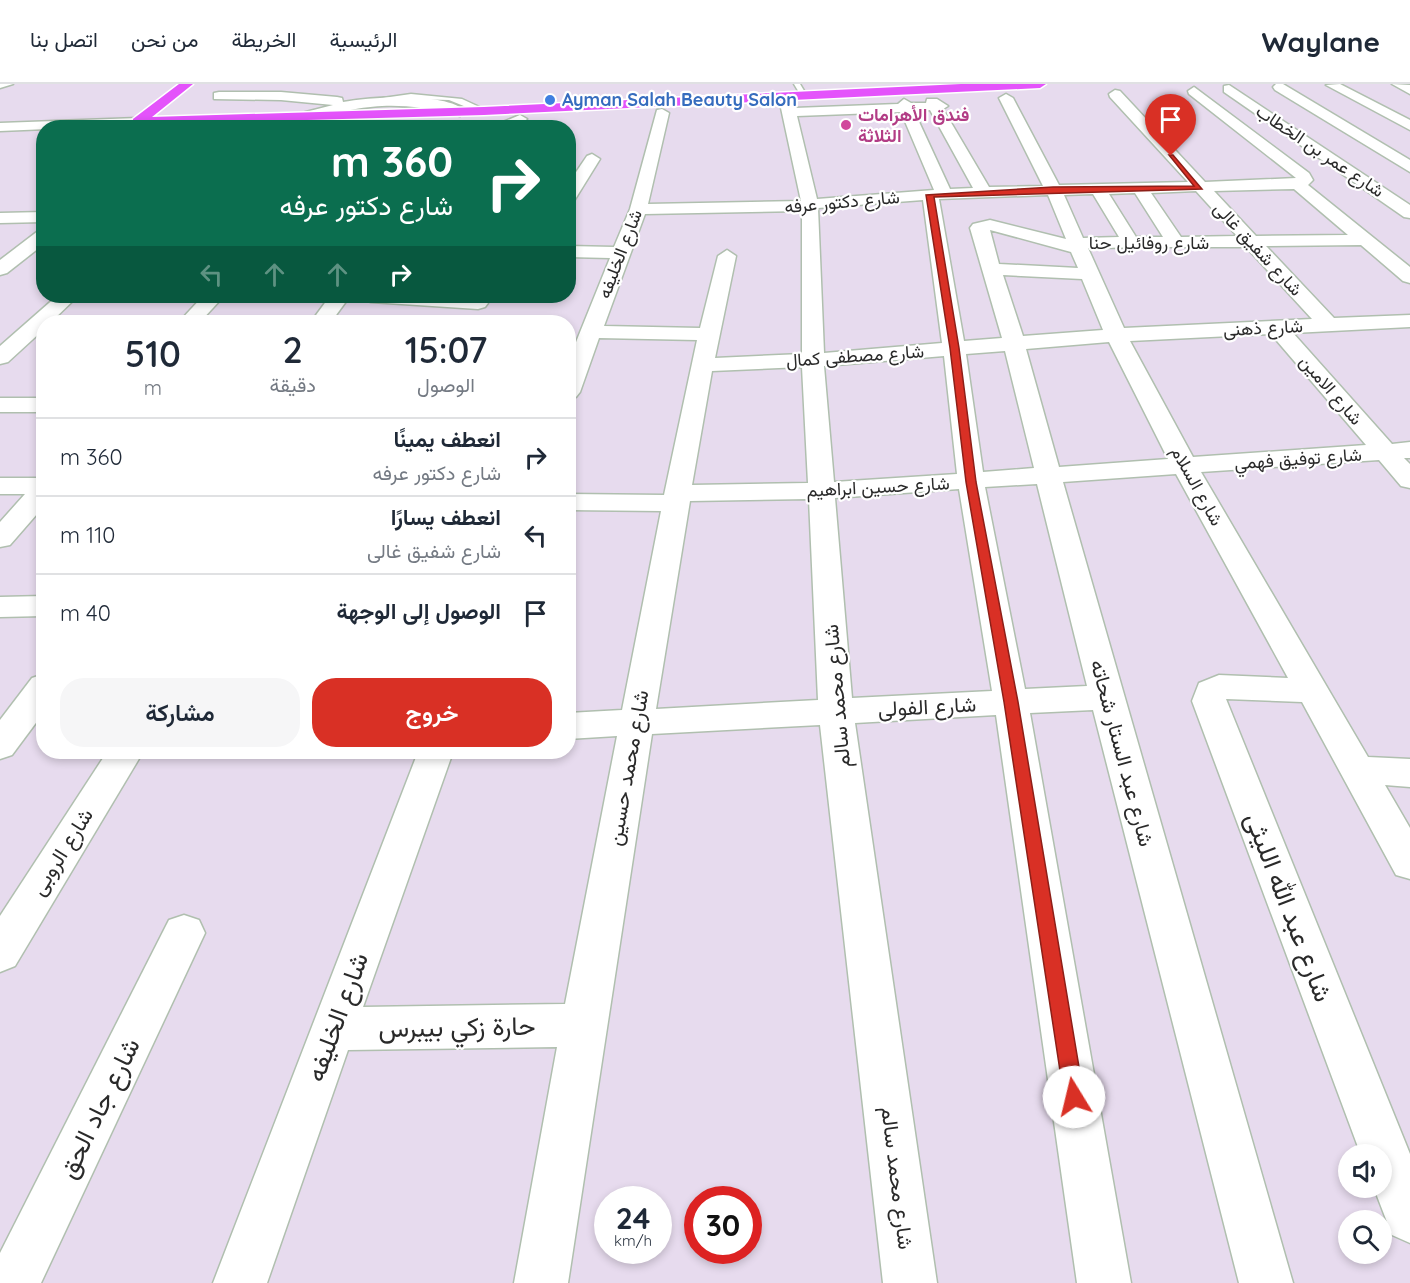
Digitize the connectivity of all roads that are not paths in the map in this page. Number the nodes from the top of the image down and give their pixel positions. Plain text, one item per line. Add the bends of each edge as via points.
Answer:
1 (0, 84) edge
2 (7, 84) edge
3 (187, 84) edge
4 (291, 84) edge
5 (1040, 84) edge
6 (1398, 84) edge
7 (1332, 85) edge
8 (1279, 87) dead end
9 (1229, 89) dead end
10 (1410, 90) edge
11 (1194, 91) dead end
12 (387, 94) edge
13 (1115, 94) dead end
14 (219, 96) dead end
15 (281, 96) junction
16 (1006, 98) dead end
17 (795, 100) edge
18 (357, 104) junction
19 (906, 105) junction
20 (460, 111) junction
21 (484, 111) junction
22 (662, 113) joint
23 (307, 117) junction
24 (520, 119) joint
25 (141, 120) edge
26 (263, 120) edge
27 (499, 120) edge
28 (36, 126) edge
29 (1410, 126) edge
30 (0, 127) edge
31 (592, 159) dead end
32 (1410, 166) edge
33 (1298, 184) junction
34 (576, 185) edge
35 (1140, 188) junction
36 (1199, 188) junction
37 (1053, 189) junction
38 (1098, 189) junction
39 (937, 194) junction
40 (810, 205) junction
41 (638, 209) junction
42 (984, 209) junction
43 (1410, 213) edge
44 (36, 217) edge
45 (0, 218) edge
46 (1366, 240) junction
47 (36, 241) edge
48 (1131, 243) junction
49 (1176, 243) junction
50 (1253, 243) junction
51 (1077, 246) junction
52 (576, 251) edge
53 (619, 253) junction
54 (727, 256) dead end
55 (0, 269) edge
56 (990, 269) junction
57 (1089, 274) junction
58 (1410, 278) edge
59 (60, 303) edge
60 (207, 303) edge
61 (47, 315) edge
62 (196, 315) edge
63 (1410, 321) edge
64 (1328, 324) junction
65 (36, 325) edge
66 (1276, 327) junction
67 (590, 332) junction
68 (1116, 334) junction
69 (1014, 343) junction
70 (954, 348) junction
71 (705, 350) junction
72 (0, 357) edge
73 (813, 360) junction
74 (576, 367) edge
75 (0, 405) edge
76 (36, 405) edge
77 (1398, 451) edge
78 (1185, 467) junction
79 (1048, 477) junction
80 (1410, 480) edge
81 (971, 482) junction
82 (0, 486) edge
83 (36, 488) edge
84 (822, 491) junction
85 (36, 497) edge
86 (677, 498) junction
87 (576, 502) edge
88 (0, 539) edge
89 (36, 606) edge
90 (0, 607) edge
91 (1313, 691) junction
92 (36, 697) edge
93 (1106, 697) junction
94 (1011, 702) junction
95 (836, 712) junction
96 (637, 722) junction
97 (576, 726) edge
98 (0, 746) edge
99 (120, 759) edge
100 (432, 759) edge
101 (1359, 770) junction
102 (1410, 773) edge
103 (1410, 863) edge
104 (184, 933) dead end
105 (0, 953) edge
106 (582, 1025) junction
107 (332, 1029) junction
108 (1410, 1218) edge
109 (13, 1283) edge
110 (240, 1283) edge
111 (541, 1283) edge
112 (910, 1283) edge
113 (1104, 1283) edge
114 (1266, 1283) edge

1 - 2 street
3 - 25 main road
4 - 15 street
5 - 17 main road
6 - 10 street
7 - 29 street
8 - 32 street
9 - 43 street, شارع عمر بن الخطاب
11 - 33 street via 1303,176 1305,180
12 - 18 street
12 - 20 street
12 - 21 lane via 447,98
13 - 36 street, شارع شفيق غالى
14 - 15 street
15 - 18 street
16 - 37 street, شارع السلام
17 - 19 street
17 - 21 main road
17 - 40 street, شارع محمد سالم
18 - 23 street
19 - 39 street
19 - 42 street via 936,104
20 - 21 main road
20 - 23 main road
22 - 24 main road
22 - 41 street, شارع الخليفه
23 - 26 main road
24 - 27 main road
28 - 30 street
31 - 34 street
33 - 36 street, شارع دكتور عرفه
33 - 46 street
35 - 36 street, شارع دكتور عرفه
35 - 38 street, شارع دكتور عرفه
35 - 49 street
36 - 50 street, شارع شفيق غالى
37 - 38 street, شارع دكتور عرفه
37 - 42 street, شارع دكتور عرفه
37 - 51 street, شارع السلام
38 - 48 street
39 - 40 street, شارع دكتور عرفه
39 - 42 street, شارع دكتور عرفه
39 - 70 street
40 - 41 street, شارع دكتور عرفه
40 - 73 street, شارع محمد سالم
41 - 53 street, شارع الخليفه
42 - 51 street, شارع روفائيل حنا
42 - 56 street, شارع عبد الستار شحاته via 979,228
44 - 45 street
46 - 50 street, شارع روفائيل حنا
46 - 58 street
47 - 55 street
48 - 49 street, شارع روفائيل حنا
48 - 51 street, شارع روفائيل حنا
49 - 50 street, شارع روفائيل حنا
50 - 64 street, شارع شفيق غالى
51 - 57 street, شارع السلام
52 - 53 street
53 - 67 street, شارع الخليفه
54 - 71 street, شارع محمد حسين
56 - 57 street
56 - 69 street, شارع عبد الستار شحاته
57 - 68 street, شارع السلام
59 - 61 street
60 - 62 street
63 - 64 street, شارع ذهنى
64 - 66 street, شارع ذهنى
65 - 72 street
66 - 68 street, شارع ذهنى
66 - 77 street, شارع الامين
67 - 71 street, شارع مصطفى كمال
67 - 74 street, شارع الخليفه
68 - 69 street, شارع مصطفى كمال
68 - 78 street, شارع السلام
69 - 70 street, شارع مصطفى كمال
69 - 79 street, شارع عبد الستار شحاته
70 - 73 street, شارع مصطفى كمال
70 - 81 street
71 - 73 street, شارع مصطفى كمال
71 - 86 street, شارع محمد حسين
73 - 84 street, شارع محمد سالم
75 - 76 street
77 - 78 street, شارع توفيق فهمي
77 - 80 street, شارع الامين
78 - 79 street, شارع حسين ابراهيم
78 - 91 street, شارع السلام
79 - 81 street, شارع حسين ابراهيم
79 - 93 street, شارع عبد الستار شحاته
81 - 84 street, شارع حسين ابراهيم
81 - 94 street
82 - 83 street
84 - 86 street, شارع حسين ابراهيم
84 - 95 street, شارع محمد سالم
85 - 88 street
86 - 87 street, شارع حسين ابراهيم
86 - 96 street, شارع محمد حسين
89 - 90 street
91 - 101 street, شارع السلام
91 - 108 street, شارع عبد الله الليثى via 1219,687 1211,692 1209,701
92 - 98 street
93 - 94 street, شارع الفولى
93 - 114 street, شارع عبد الستار شحاته
94 - 95 street, شارع الفولى
94 - 113 street
95 - 96 street, شارع الفولى
95 - 112 street, شارع محمد سالم
96 - 97 street, شارع الفولى
96 - 106 street, شارع محمد حسين
99 - 105 street, شارع الروبى
100 - 107 street, شارع الخليفه
101 - 102 street
101 - 103 street, شارع السلام
104 - 109 street, شارع جاد الحق
106 - 107 street, حارة زكي بيبرس
106 - 111 street, شارع محمد حسين
107 - 110 street, شارع الخليفه

